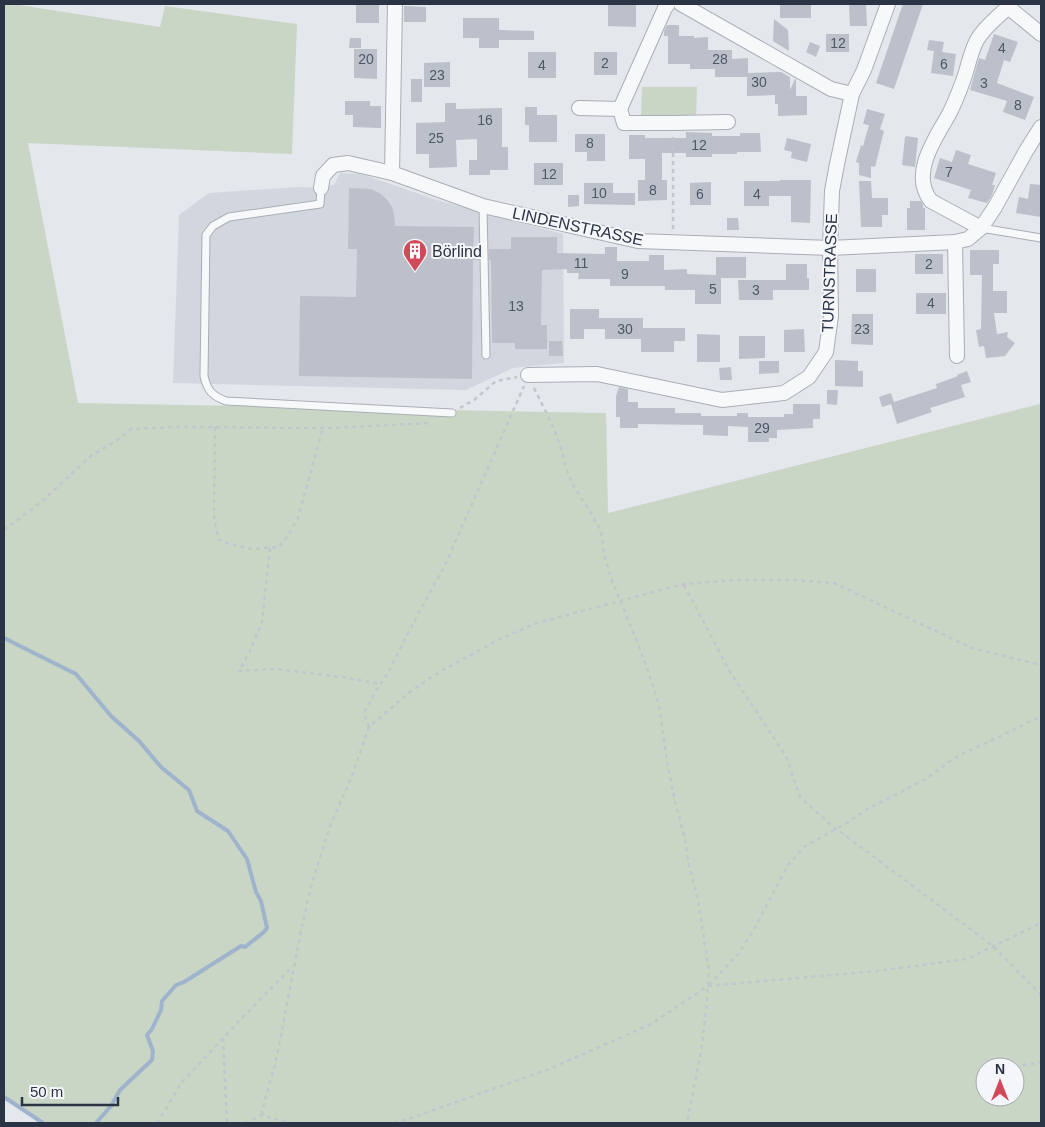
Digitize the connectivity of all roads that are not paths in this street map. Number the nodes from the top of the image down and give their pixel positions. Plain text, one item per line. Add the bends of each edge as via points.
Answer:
1 (395, 4) edge
2 (668, 4) edge
3 (681, 4) edge
4 (888, 4) edge
5 (1008, 5) edge
6 (1041, 34) edge
7 (852, 94) junction
8 (579, 108) dead end
9 (620, 109) junction
10 (728, 122) dead end
11 (1041, 127) edge
12 (392, 173) junction
13 (321, 188) joint
14 (483, 206) junction
15 (981, 228) junction
16 (1041, 238) edge
17 (955, 242) junction
18 (830, 248) junction
19 (486, 355) dead end
20 (957, 356) dead end
21 (528, 375) road end
22 (452, 413) road end

1 - 12 street
2 - 9 street
3 - 7 street via 831,89
4 - 7 street, TURNSTRASSE
5 - 6 street
5 - 15 street via 977,40 949,114 931,144 923,174 926,195 931,201
7 - 18 street, TURNSTRASSE via 832,191
8 - 9 street
9 - 10 street via 624,123
11 - 15 street
12 - 13 street, LINDENSTRASSE via 348,163 333,165 323,176
12 - 14 street, LINDENSTRASSE
13 - 22 lane via 320,204 229,217 212,226 206,235 204,376 207,386 216,397 226,401
14 - 18 street, LINDENSTRASSE via 638,240
14 - 19 lane
15 - 16 lane
15 - 17 street via 968,239
17 - 18 street, LINDENSTRASSE
17 - 20 street
18 - 21 street, TURNSTRASSE via 830,316 826,352 810,377 784,393 722,400 597,374

